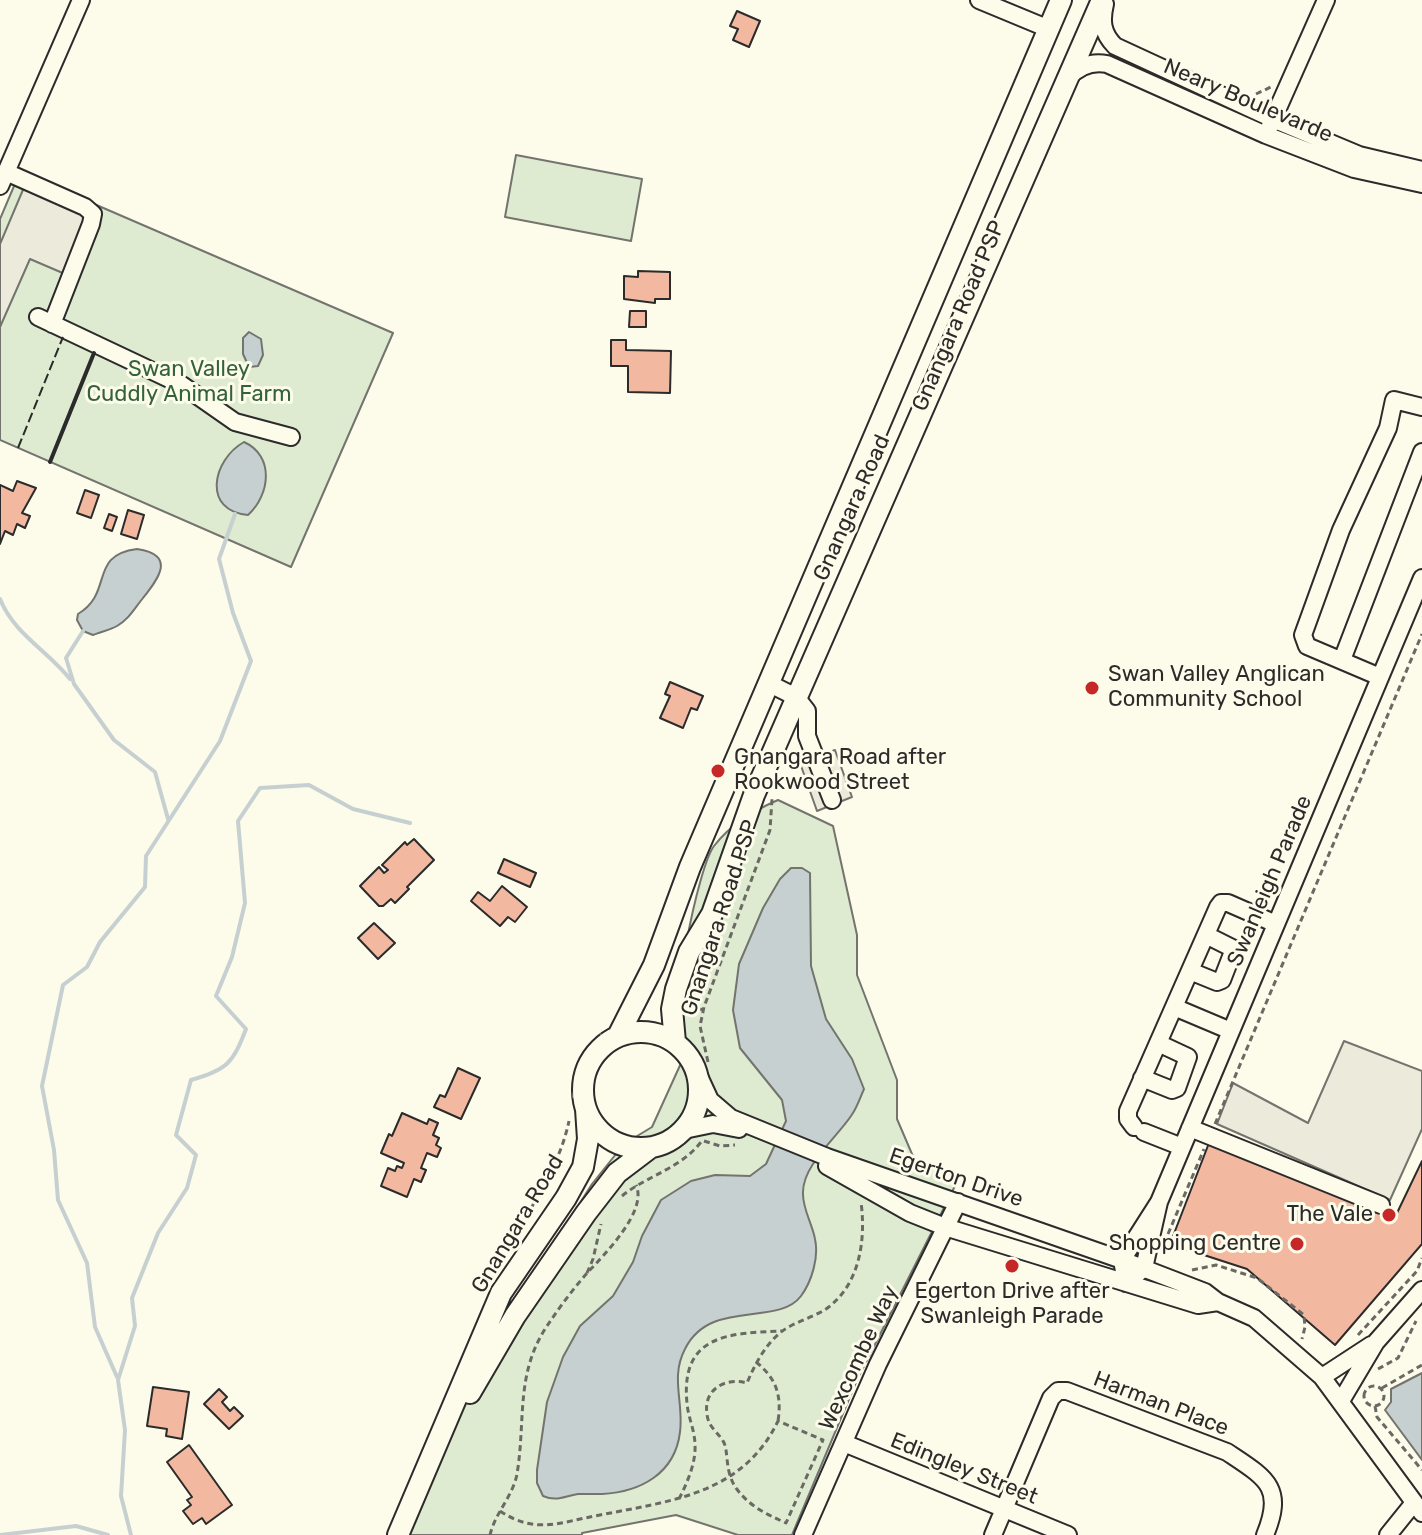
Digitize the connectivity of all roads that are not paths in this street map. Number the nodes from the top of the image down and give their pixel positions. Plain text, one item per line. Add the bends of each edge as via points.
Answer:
1 (81, 0) edge
2 (979, 0) edge
3 (1061, 0) edge
4 (1104, 0) edge
5 (1326, 0) edge
6 (1049, 29) junction
7 (1064, 83) junction
8 (1270, 127) junction
9 (1422, 170) edge
10 (3, 179) edge
11 (1422, 184) edge
12 (1422, 407) edge
13 (291, 437) dead end
14 (1422, 452) edge
15 (1422, 578) edge
16 (1342, 660) junction
17 (1380, 677) junction
18 (768, 683) junction
19 (796, 697) junction
20 (832, 800) dead end
21 (1276, 924) junction
22 (1206, 935) junction
23 (1190, 971) junction
24 (1174, 1007) junction
25 (1231, 1031) junction
26 (613, 1032) junction
27 (675, 1042) junction
28 (1158, 1043) junction
29 (705, 1072) junction
30 (1142, 1078) junction
31 (576, 1110) junction
32 (1190, 1128) junction
33 (684, 1130) junction
34 (766, 1136) junction
35 (1182, 1147) junction
36 (650, 1148) junction
37 (825, 1161) junction
38 (958, 1202) junction
39 (1159, 1202) junction
40 (1381, 1205) dead end
41 (945, 1227) junction
42 (1122, 1260) junction
43 (1144, 1268) junction
44 (1126, 1283) junction
45 (1422, 1290) edge
46 (1218, 1302) junction
47 (1376, 1342) junction
48 (1322, 1377) junction
49 (1341, 1401) junction
50 (844, 1443) junction
51 (437, 1448) junction
52 (1418, 1509) edge
53 (1004, 1510) junction
54 (398, 1535) edge
55 (803, 1535) edge
56 (993, 1535) edge
57 (1068, 1535) edge
58 (1265, 1535) edge
59 (1388, 1535) edge

1 - 10 street
2 - 6 street
3 - 6 main road, Gnangara Road
4 - 7 main road, Gnangara Road
4 - 8 street, Neary Boulevarde via 1104,29 1115,46
5 - 8 street
6 - 18 main road, Gnangara Road
7 - 8 street, Neary Boulevarde via 1085,65 1107,64
7 - 19 main road, Gnangara Road
8 - 9 street, Neary Boulevarde
8 - 11 street, Neary Boulevarde via 1354,169
10 - 13 street via 93,214 45,320 182,385 235,422
12 - 16 street via 1394,400 1388,428 1341,530 1303,635 1307,646
14 - 16 street
15 - 17 street, Swanleigh Parade
16 - 17 street
17 - 21 street, Swanleigh Parade
18 - 19 street
18 - 26 main road, Gnangara Road via 654,965
19 - 20 street via 807,711 807,736
19 - 27 main road, Gnangara Road via 753,797 712,914 689,952 672,1009
21 - 22 street via 1224,902
21 - 25 street, Swanleigh Parade
22 - 23 street
22 - 23 street via 1234,949 1222,980
23 - 24 street
24 - 25 street
24 - 28 street
25 - 32 street, Swanleigh Parade
26 - 27 main road via 657,1034
26 - 31 main road via 588,1067
27 - 29 main road
28 - 30 street
28 - 30 street via 1188,1057 1177,1088
29 - 33 main road via 695,1113
29 - 34 street, Egerton Drive via 716,1108
30 - 35 street via 1128,1119 1139,1130
31 - 36 main road via 611,1140 630,1148
31 - 51 main road, Gnangara Road via 588,1139 583,1167 501,1293
32 - 35 street, Swanleigh Parade
32 - 40 street
33 - 34 street, Egerton Drive via 727,1125
33 - 36 main road
34 - 37 street, Egerton Drive
35 - 39 street, Swanleigh Parade
36 - 51 main road, Gnangara Road via 617,1173 578,1224 515,1316
37 - 38 street, Egerton Drive
37 - 41 street, Egerton Drive via 910,1213
38 - 41 street, Wexcombe Way
38 - 42 street, Egerton Drive
39 - 42 street, Swanleigh Parade
39 - 43 street, Swanleigh Parade
41 - 44 street, Egerton Drive
41 - 50 street, Wexcombe Way
42 - 43 street, Egerton Drive
42 - 44 street
43 - 44 street
43 - 46 street, Egerton Drive
44 - 46 street, Egerton Drive via 1198,1305
45 - 47 street
46 - 48 street, Egerton Drive via 1254,1318
47 - 48 street
47 - 49 street
48 - 49 street, Egerton Drive
49 - 52 street, Egerton Drive
50 - 53 street, Edingley Street
50 - 55 street, Wexcombe Way
51 - 54 main road, Gnangara Road
52 - 59 street
53 - 56 street
53 - 57 street, Edingley Street
53 - 58 street, Harman Place via 1051,1398 1067,1391 1227,1452 1251,1468 1269,1485 1274,1500

